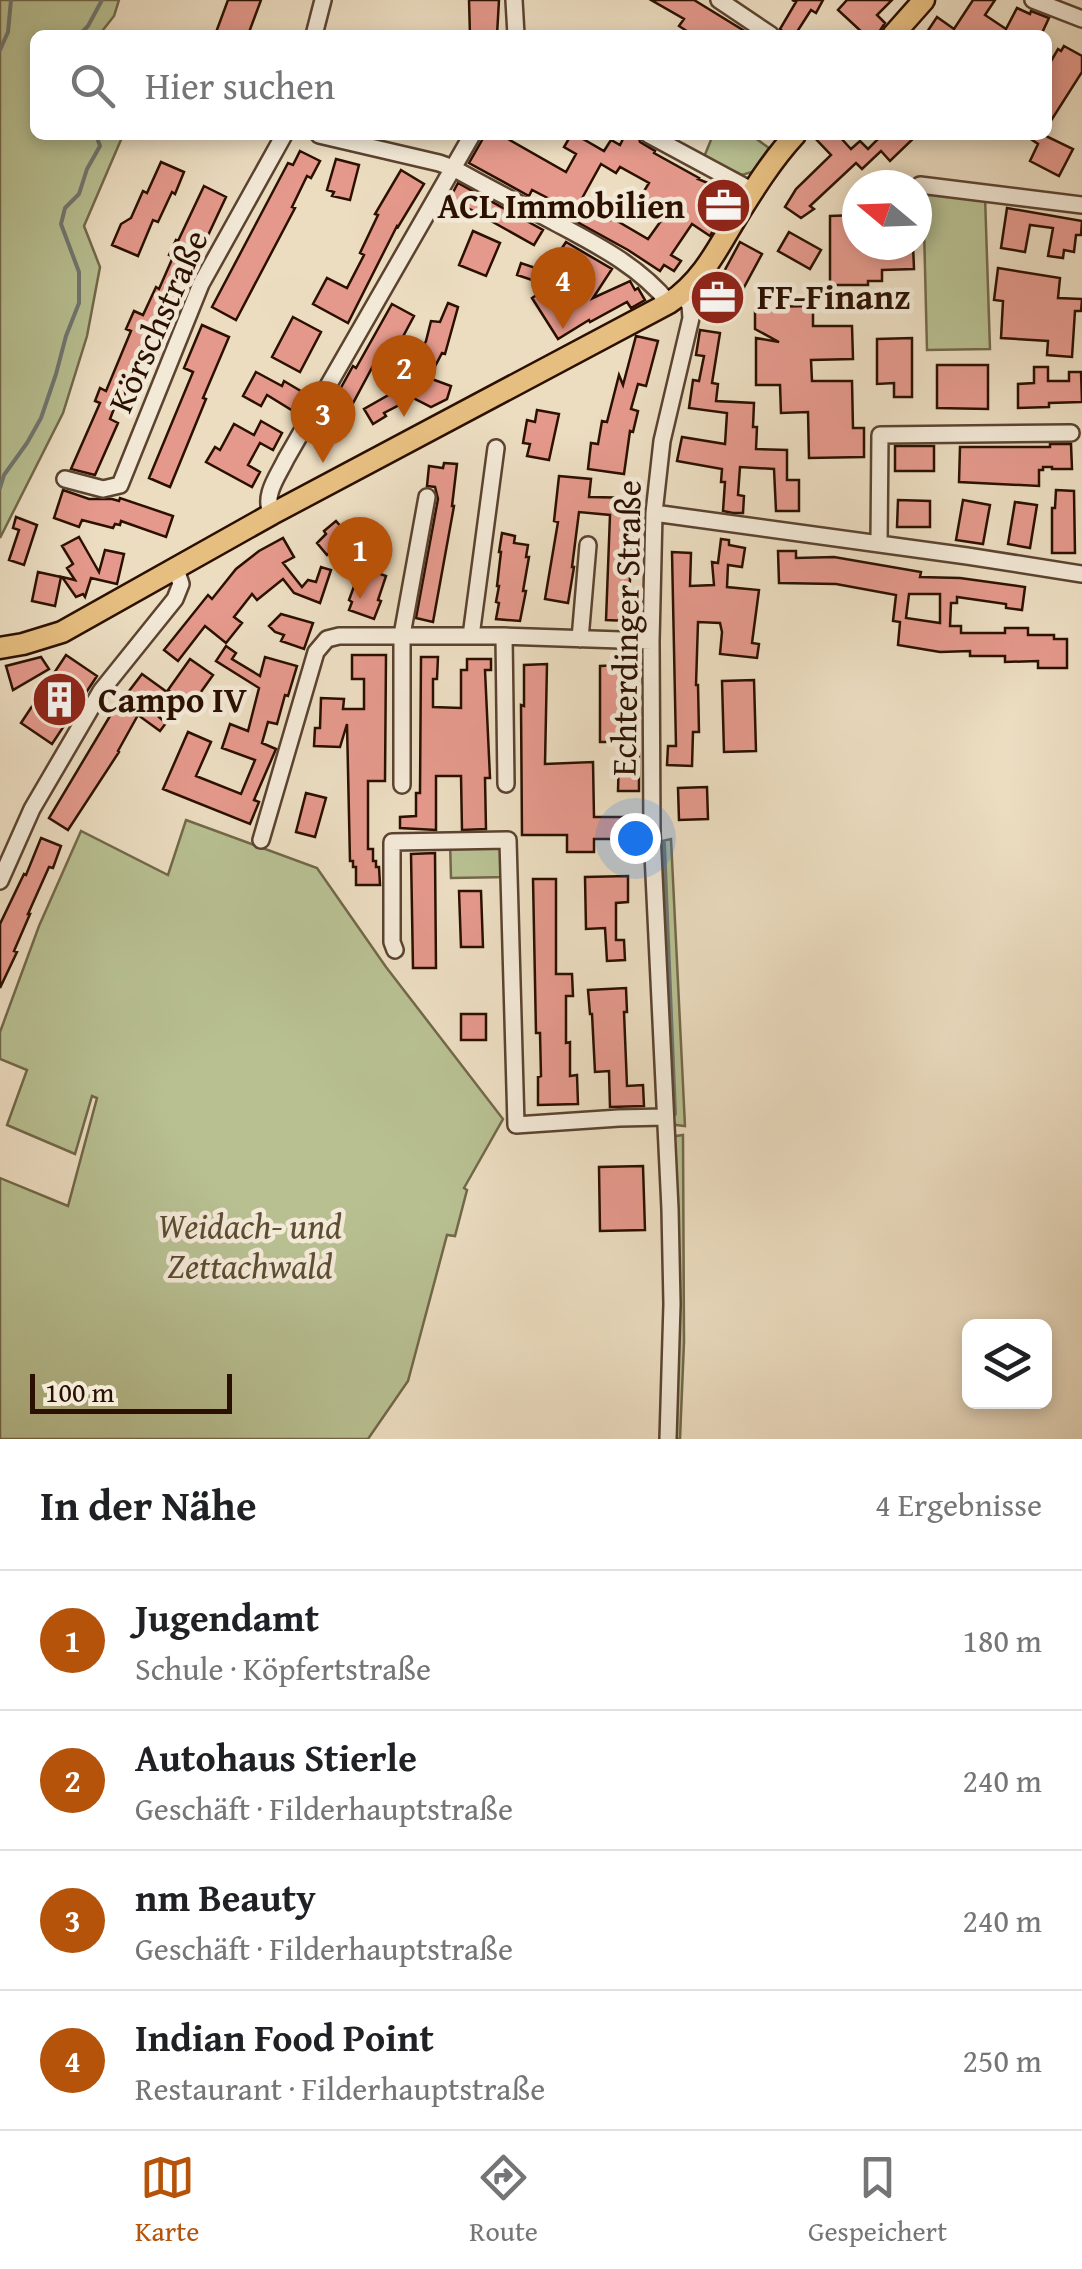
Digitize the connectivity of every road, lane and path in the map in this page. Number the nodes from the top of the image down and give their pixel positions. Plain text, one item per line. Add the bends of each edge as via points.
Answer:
1 (324, 0) edge
2 (514, 0) edge
3 (719, 0) edge
4 (924, 0) edge
5 (1033, 0) edge
6 (1082, 19) edge
7 (315, 30) edge
8 (516, 30) edge
9 (763, 30) edge
10 (897, 30) edge
11 (281, 140) edge
12 (340, 140) edge
13 (469, 140) edge
14 (658, 140) edge
15 (791, 140) edge
16 (453, 168) junction
17 (932, 187) edge
18 (753, 191) junction
19 (1082, 206) edge
20 (676, 298) junction
21 (1071, 433) dead end
22 (496, 448) dead end
23 (65, 479) dead end
24 (427, 497) dead end
25 (654, 513) junction
26 (272, 514) junction
27 (878, 544) junction
28 (588, 545) dead end
29 (176, 569) junction
30 (1082, 574) edge
31 (402, 636) junction
32 (471, 636) junction
33 (504, 636) junction
34 (580, 639) junction
35 (651, 641) junction
36 (0, 648) edge
37 (506, 784) dead end
38 (402, 785) dead end
39 (261, 840) dead end
40 (0, 881) edge
41 (395, 950) dead end
42 (666, 1118) junction
43 (668, 1439) edge

1 - 7 street
2 - 8 street
3 - 9 street
4 - 10 main road
5 - 6 street
11 - 23 street, Körschstraße via 201,284 120,485 103,489
12 - 16 street
13 - 16 street
14 - 18 street
15 - 18 main road
16 - 20 street via 594,244
16 - 26 street via 286,459 268,497
17 - 19 street
18 - 20 main road via 705,270
20 - 25 street, Echterdinger Straße via 690,305 691,318 662,441
20 - 26 main road
21 - 27 street via 880,435
22 - 32 street
24 - 31 street
25 - 27 street
25 - 35 street, Echterdinger Straße
26 - 29 main road
27 - 30 street
28 - 34 street
29 - 36 main road via 62,632
29 - 40 street via 181,584 175,599 101,692 32,808
31 - 32 street
31 - 38 street
31 - 39 street via 338,636 316,652
32 - 33 street
33 - 34 street
33 - 37 street
34 - 35 street
35 - 42 street, Echterdinger Straße via 652,833
41 - 42 street via 392,842 508,840 516,1125
42 - 43 street, Echterdinger Straße

